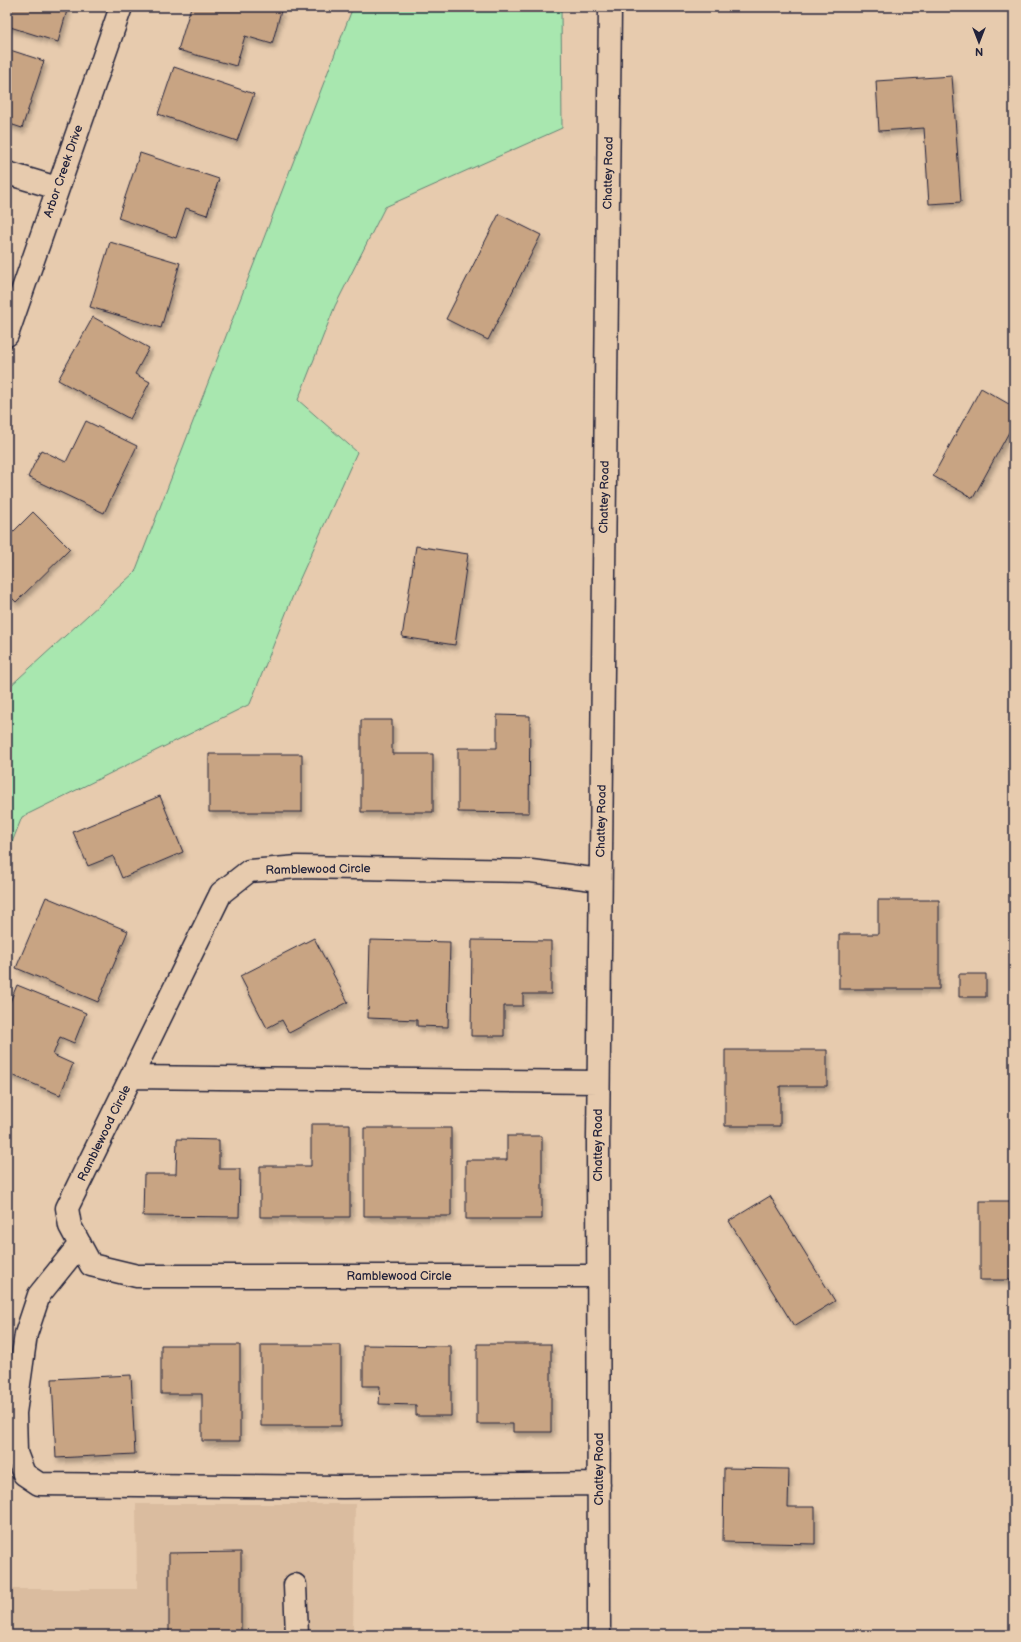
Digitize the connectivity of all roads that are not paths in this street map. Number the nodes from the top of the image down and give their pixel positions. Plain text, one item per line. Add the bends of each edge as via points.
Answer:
1 (121, 7) edge
2 (610, 7) edge
3 (7, 173) edge
4 (57, 188) junction
5 (7, 335) edge
6 (600, 880) junction
7 (131, 1077) junction
8 (598, 1082) junction
9 (80, 1244) junction
10 (597, 1276) junction
11 (599, 1484) junction
12 (295, 1585) dead end
13 (297, 1635) edge
14 (599, 1635) edge

1 - 4 street, Arbor Creek Drive
2 - 6 street, Chattey Road
3 - 4 street
4 - 5 street, Arbor Creek Drive
6 - 7 street, Ramblewood Circle via 524,871 298,867 249,871 221,893
6 - 8 street, Chattey Road
7 - 8 street
7 - 9 street, Ramblewood Circle via 67,1208 70,1226
8 - 10 street, Chattey Road
9 - 10 street, Ramblewood Circle via 90,1265 138,1276
9 - 11 street via 39,1294 26,1334 14,1413 16,1453 24,1474 39,1484 350,1487
10 - 11 street, Chattey Road
11 - 14 street, Chattey Road
12 - 13 street

